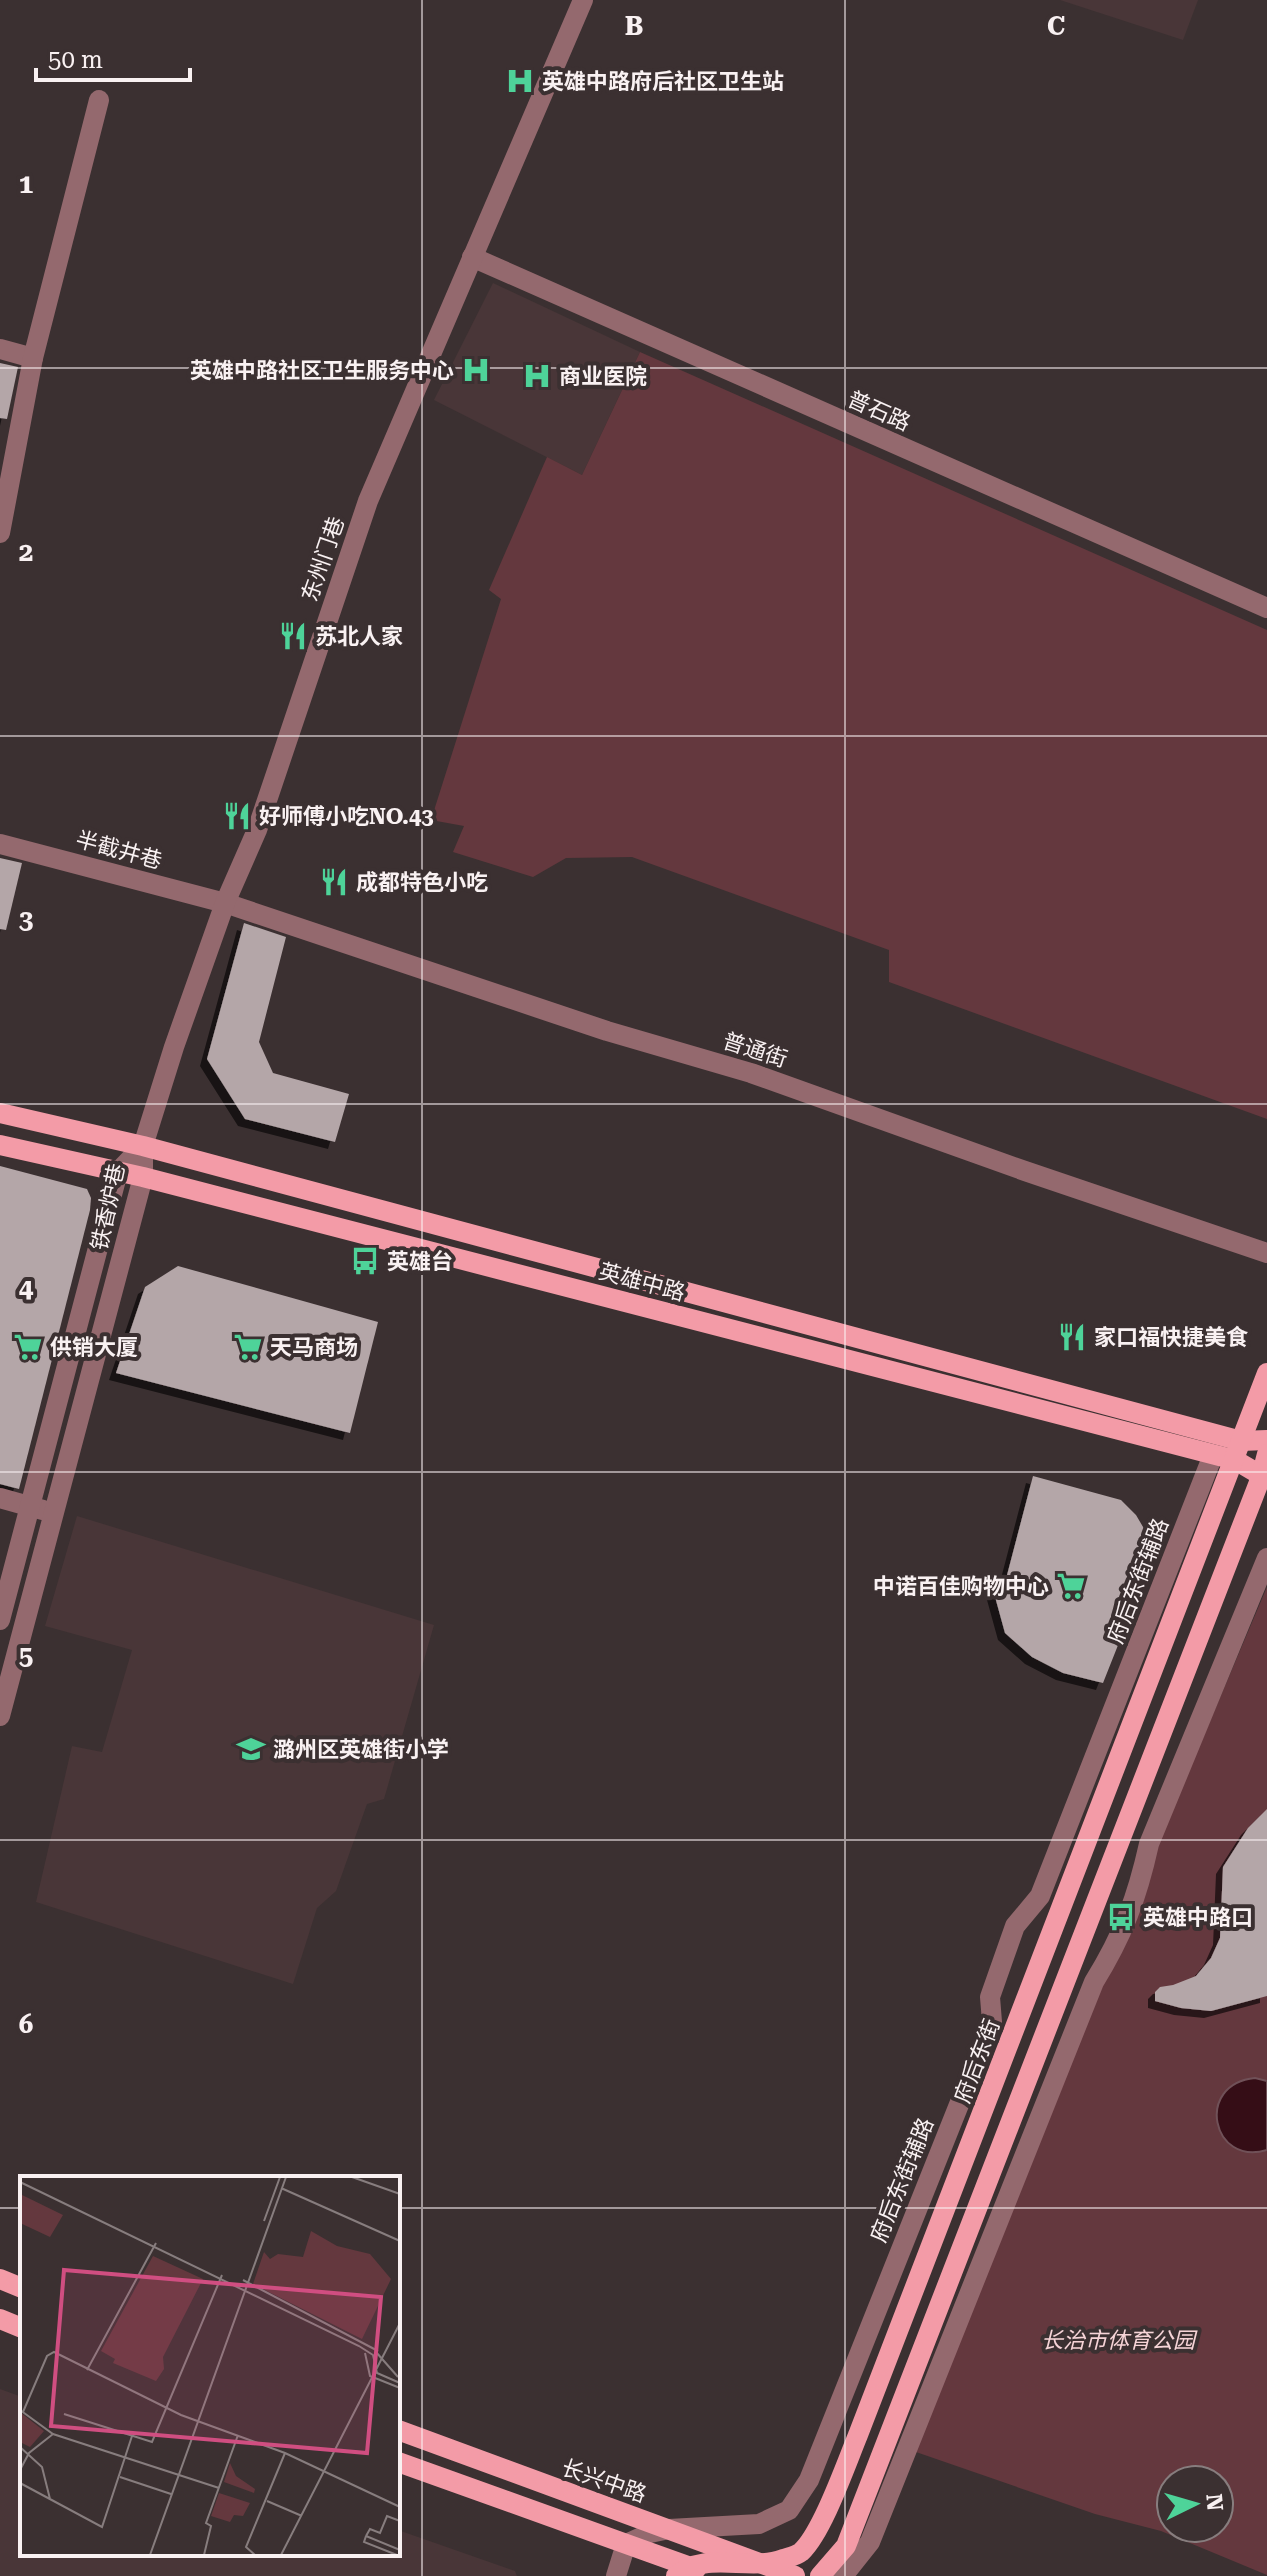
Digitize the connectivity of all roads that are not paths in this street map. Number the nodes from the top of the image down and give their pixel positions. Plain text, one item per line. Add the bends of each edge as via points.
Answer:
1 (583, 0) edge
2 (99, 100) dead end
3 (472, 257) junction
4 (0, 349) edge
5 (33, 358) junction
6 (0, 533) edge
7 (1267, 608) edge
8 (0, 844) edge
9 (225, 903) junction
10 (0, 1113) edge
11 (0, 1145) edge
12 (143, 1146) junction
13 (118, 1172) junction
14 (143, 1177) junction
15 (1267, 1253) edge
16 (1267, 1373) edge
17 (1267, 1440) edge
18 (1238, 1451) junction
19 (1267, 1454) edge
20 (1213, 1455) junction
21 (1264, 1478) edge
22 (0, 1498) edge
23 (31, 1505) junction
24 (54, 1515) junction
25 (1267, 1558) edge
26 (0, 1620) edge
27 (0, 1716) edge
28 (0, 2279) edge
29 (20, 2287) edge
30 (0, 2319) edge
31 (20, 2327) edge
32 (400, 2431) edge
33 (400, 2463) edge
34 (669, 2529) junction
35 (626, 2544) junction
36 (769, 2565) junction
37 (683, 2573) edge
38 (616, 2576) edge
39 (715, 2576) edge
40 (795, 2576) edge
41 (820, 2576) edge
42 (843, 2576) edge

1 - 3 street, 东州门巷
2 - 5 street
3 - 7 street, 普石路
3 - 9 street, 东州门巷 via 368,501 257,830
4 - 5 street
5 - 6 street
8 - 9 street, 半截井巷
9 - 12 street, 东州门巷
9 - 15 street, 普通街 via 607,1031 751,1073
10 - 12 main road, 英雄中路
11 - 13 main road, 英雄中路
12 - 13 street, 铁香炉巷
12 - 14 street, 铁香炉巷
12 - 18 main road, 英雄中路
13 - 14 main road, 英雄中路
13 - 23 street, 铁香炉巷
14 - 20 main road, 英雄中路
14 - 24 street, 铁香炉巷
16 - 18 main road, 府后东街
17 - 18 main road, 英雄中路
18 - 20 main road, 英雄中路
18 - 21 main road, 英雄中路
18 - 36 main road, 府后东街 via 858,2435 816,2530 800,2553
19 - 21 main road
20 - 34 street, 府后东街辅路 via 1040,1896 1015,1926 990,1997 992,2022 809,2480 789,2510 759,2524
21 - 41 main road via 846,2546
22 - 23 street
23 - 24 street
23 - 26 street, 铁香炉巷
24 - 27 street, 铁香炉巷
25 - 42 street via 1149,1844 1119,1942 1094,1982 870,2542
28 - 29 main road
30 - 31 main road
32 - 34 main road, 长兴中路
33 - 35 main road
34 - 35 street, 府后东街辅路
34 - 36 main road, 长兴中路
35 - 37 main road
35 - 38 street
36 - 37 main road, 府后东街 via 719,2563
36 - 40 main road, 长兴中路
37 - 39 main road

